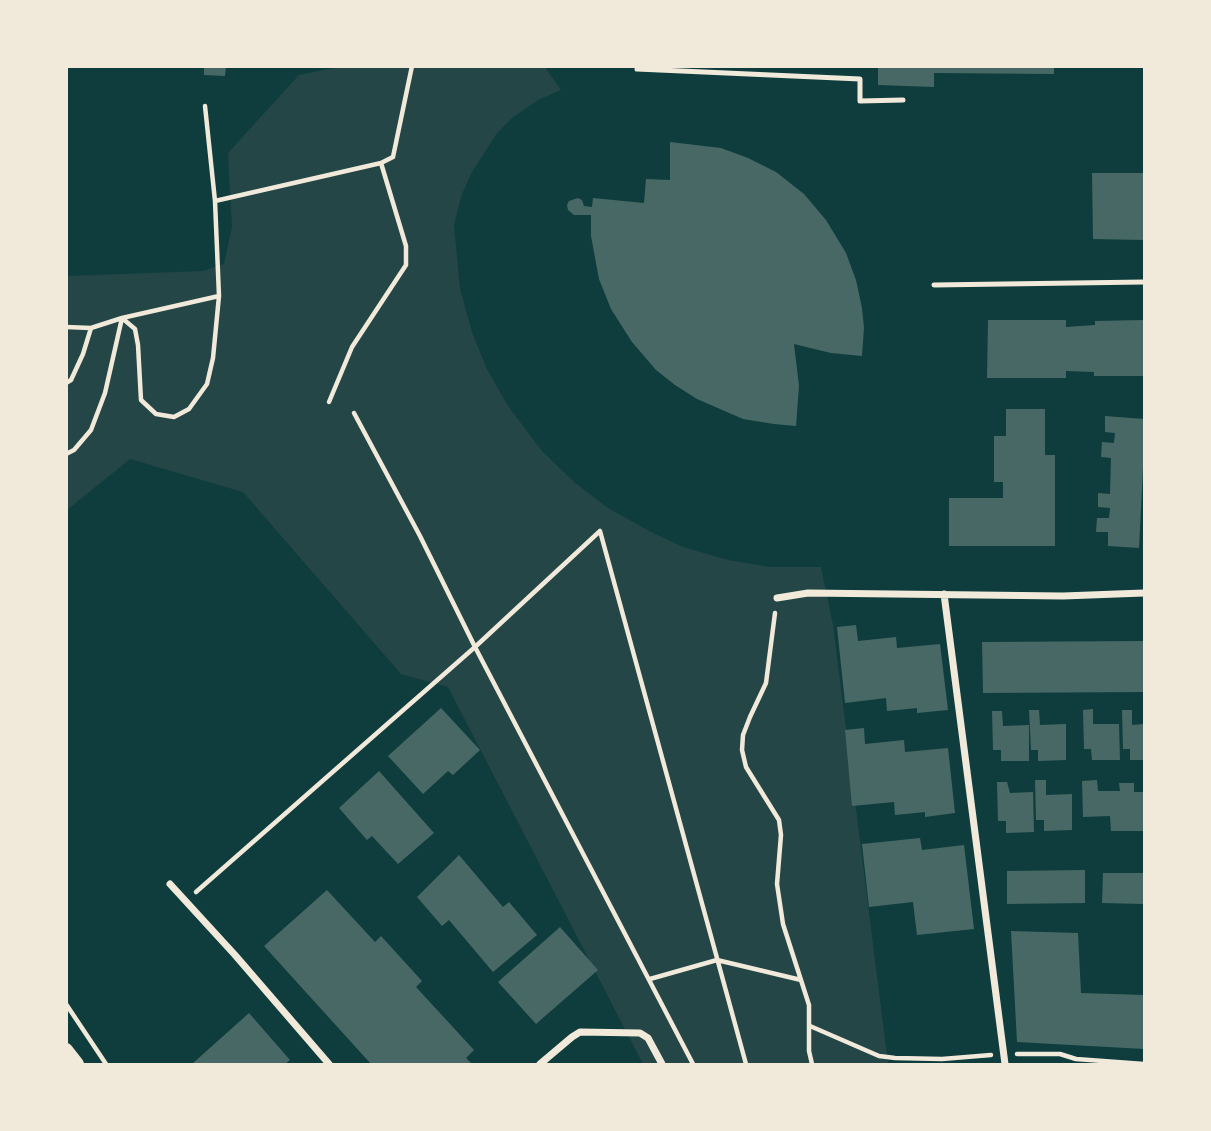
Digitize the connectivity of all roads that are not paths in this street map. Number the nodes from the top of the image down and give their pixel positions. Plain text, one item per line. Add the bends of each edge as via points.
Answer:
1 (637, 69) dead end
2 (903, 100) dead end
3 (1144, 282) edge
4 (934, 285) dead end
5 (1144, 593) edge
6 (943, 594) junction
7 (777, 598) road end
8 (170, 884) dead end
9 (66, 1050) edge
10 (77, 1065) edge
11 (330, 1065) edge
12 (540, 1065) edge
13 (662, 1065) edge
14 (1005, 1065) edge

1 - 2 lane via 860,79 860,101
3 - 4 lane
5 - 6 street
6 - 7 street via 808,593
6 - 14 street
8 - 11 street
9 - 10 main road
12 - 13 street via 580,1032 640,1033 649,1038

